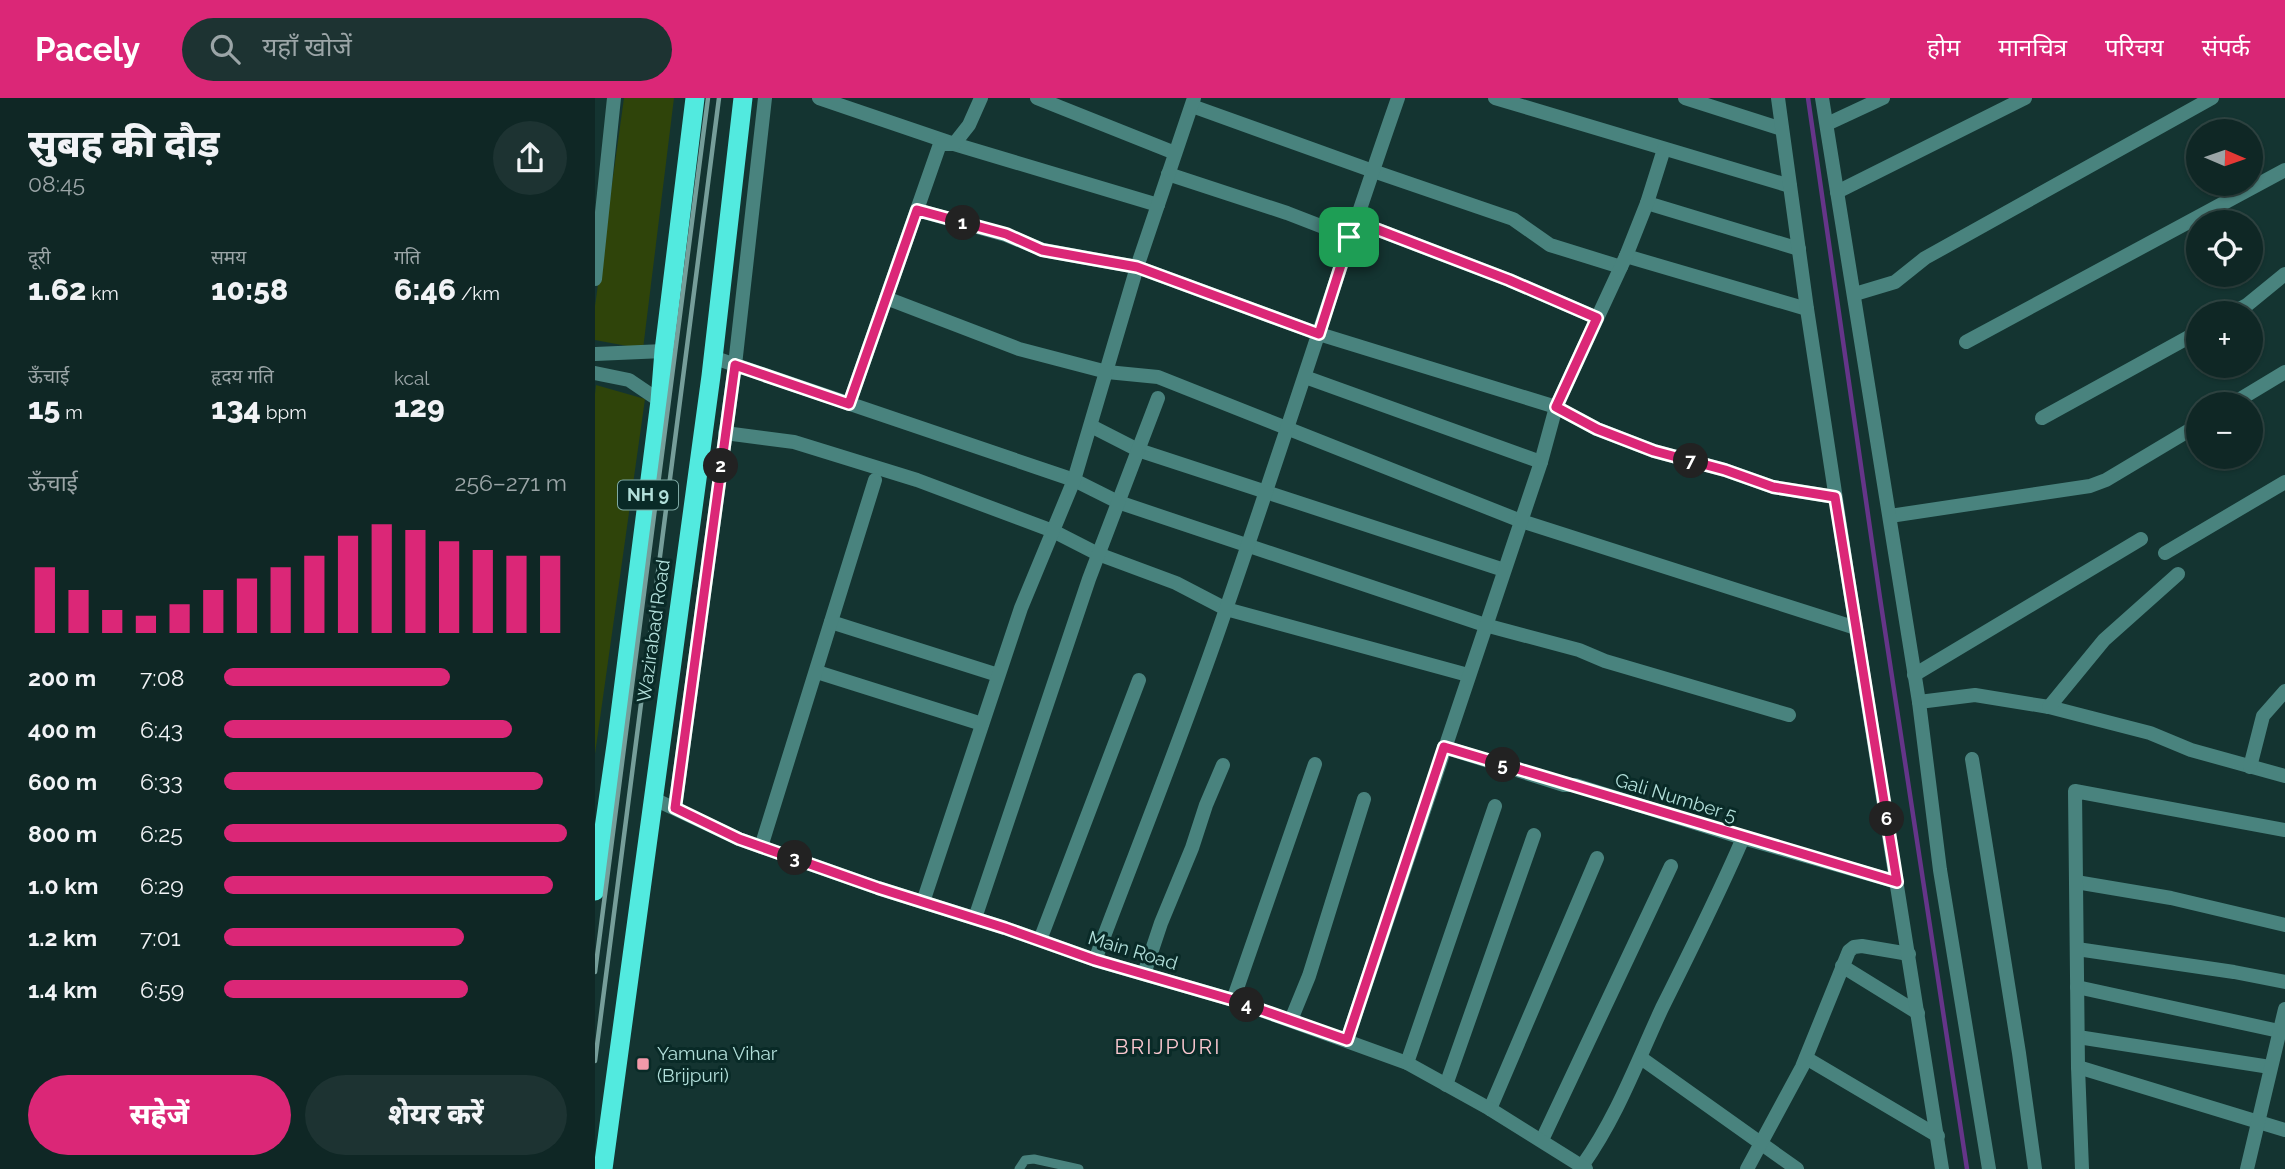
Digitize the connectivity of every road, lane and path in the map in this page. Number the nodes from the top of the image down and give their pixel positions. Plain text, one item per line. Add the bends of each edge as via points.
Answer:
1 (614, 98) edge
2 (695, 98) edge
3 (743, 98) edge
4 (765, 98) edge
5 (819, 98) edge
6 (981, 98) edge
7 (1037, 98) edge
8 (1398, 98) edge
9 (1495, 98) edge
10 (1685, 98) edge
11 (1778, 98) edge
12 (1822, 98) edge
13 (1883, 98) edge
14 (2025, 98) edge
15 (2212, 98) edge
16 (1193, 102) edge
17 (1826, 124) junction
18 (1782, 129) junction
19 (954, 144) junction
20 (1664, 149) junction
21 (1175, 153) junction
22 (2285, 170) edge
23 (1373, 171) junction
24 (1168, 174) junction
25 (1790, 186) junction
26 (1837, 192) junction
27 (1647, 203) junction
28 (1158, 205) junction
29 (917, 210) junction
30 (1355, 221) junction
31 (1349, 237) junction
32 (1799, 250) junction
33 (1623, 262) junction
34 (1137, 267) junction
35 (2285, 274) edge
36 (595, 279) edge
37 (1855, 294) junction
38 (886, 298) junction
39 (2253, 301) edge
40 (1807, 309) junction
41 (1597, 318) junction
42 (1319, 334) junction
43 (2186, 339) edge
44 (1966, 342) dead end
45 (664, 351) junction
46 (595, 354) edge
47 (712, 357) junction
48 (735, 365) junction
49 (1107, 372) junction
50 (2285, 372) edge
51 (595, 373) edge
52 (1305, 377) junction
53 (2252, 392) edge
54 (1158, 398) dead end
55 (660, 401) junction
56 (849, 404) junction
57 (1556, 407) junction
58 (2042, 418) dead end
59 (1091, 426) junction
60 (1287, 430) junction
61 (2186, 432) edge
62 (726, 433) junction
63 (1138, 450) junction
64 (1541, 462) junction
65 (874, 480) dead end
66 (1073, 480) junction
67 (2285, 482) edge
68 (1265, 492) junction
69 (1835, 497) junction
70 (1118, 502) junction
71 (1890, 516) junction
72 (1521, 521) junction
73 (1053, 531) junction
74 (2141, 539) dead end
75 (1247, 545) junction
76 (2165, 553) dead end
77 (1098, 554) junction
78 (1504, 570) junction
79 (2178, 574) dead end
80 (1226, 609) junction
81 (831, 622) junction
82 (1485, 625) junction
83 (1856, 628) junction
84 (817, 672) junction
85 (998, 675) junction
86 (1468, 675) junction
87 (1914, 675) junction
88 (1139, 680) dead end
89 (2285, 691) edge
90 (1919, 702) junction
91 (2049, 707) junction
92 (1789, 715) dead end
93 (982, 724) junction
94 (1444, 747) junction
95 (1972, 759) dead end
96 (1315, 764) dead end
97 (1223, 765) dead end
98 (2250, 767) junction
99 (2285, 776) edge
100 (654, 799) junction
101 (1364, 799) dead end
102 (1495, 806) dead end
103 (675, 808) junction
104 (2285, 830) edge
105 (1534, 835) dead end
106 (1744, 838) junction
107 (761, 847) junction
108 (1597, 858) dead end
109 (1671, 866) dead end
110 (1897, 882) junction
111 (2076, 883) junction
112 (595, 891) edge
113 (923, 902) junction
114 (975, 918) junction
115 (2285, 925) edge
116 (1040, 940) junction
117 (2077, 948) junction
118 (1909, 954) junction
119 (1095, 960) junction
120 (1842, 966) junction
121 (1145, 974) junction
122 (2285, 982) edge
123 (2077, 987) junction
124 (1233, 1000) junction
125 (1918, 1013) junction
126 (1291, 1020) junction
127 (2283, 1020) edge
128 (2078, 1037) junction
129 (1347, 1040) junction
130 (1641, 1058) junction
131 (1806, 1058) junction
132 (1407, 1063) junction
133 (2078, 1067) junction
134 (2270, 1067) junction
135 (1446, 1084) junction
136 (1490, 1109) junction
137 (2258, 1120) junction
138 (2285, 1130) edge
139 (1938, 1136) junction
140 (1542, 1140) junction
141 (1761, 1143) junction
142 (1584, 1168) edge
143 (603, 1169) edge
144 (1019, 1169) edge
145 (1079, 1169) edge
146 (1747, 1169) edge
147 (1797, 1169) edge
148 (1942, 1169) edge
149 (1989, 1169) edge
150 (2035, 1169) edge
151 (2082, 1169) edge
152 (2247, 1169) edge

1 - 36 street
2 - 45 highway, Wazirabad Road / NH 9
3 - 47 highway, Wazirabad Road / NH 9
4 - 48 street
5 - 19 street
6 - 19 street
7 - 21 street
8 - 23 street
9 - 20 street
10 - 18 street
11 - 18 street
12 - 17 street
13 - 17 street
14 - 26 street
15 - 37 street via 1925,258 1895,282
16 - 21 street
16 - 23 street
17 - 26 street
18 - 25 street
19 - 28 street
19 - 29 street via 940,144
20 - 25 street
20 - 27 street
21 - 24 street
22 - 44 street
23 - 30 street
23 - 33 street via 1513,219 1551,245
24 - 28 street
24 - 31 street
25 - 32 street
26 - 37 street
27 - 32 street
27 - 33 street
28 - 34 street
29 - 34 street via 1006,234 1042,250
29 - 38 street
30 - 31 street
30 - 41 street
31 - 42 street
32 - 40 street
33 - 40 street
33 - 41 street
34 - 42 street
34 - 49 street
35 - 39 street
37 - 71 street
38 - 49 street via 1019,349
38 - 56 street
40 - 69 street
41 - 57 street
42 - 52 street
42 - 57 street
43 - 58 street
45 - 46 street
45 - 55 highway, Wazirabad Road / NH 9
47 - 48 street
47 - 100 highway, Wazirabad Road / NH 9
48 - 56 street
48 - 62 street
49 - 59 street
49 - 60 street via 1158,377
50 - 53 street
51 - 55 street via 629,380
52 - 60 street
52 - 64 street
54 - 63 street
55 - 112 highway, Wazirabad Road / NH 9
56 - 66 street
57 - 64 street
57 - 69 street via 1654,451 1773,487
59 - 63 street
59 - 66 street
60 - 68 street
60 - 72 street
61 - 71 street via 2090,486
62 - 73 street via 794,442 916,480
62 - 103 street
63 - 68 street
63 - 70 street
64 - 72 street
65 - 81 street
66 - 70 street
66 - 73 street
67 - 76 street
68 - 75 street
68 - 78 street
69 - 83 street
70 - 75 street
70 - 77 street
71 - 87 street
72 - 78 street
72 - 83 street
73 - 77 street
73 - 85 street
74 - 87 street
75 - 80 street
75 - 82 street
77 - 80 street via 1176,583
77 - 114 street
78 - 82 street
79 - 91 street via 2104,640
80 - 86 street
80 - 119 street
81 - 84 street
81 - 85 street
82 - 86 street
82 - 92 street
83 - 110 street
84 - 93 street
84 - 107 street
85 - 93 street
86 - 94 street
87 - 90 street
88 - 116 street
89 - 98 street via 2263,716
90 - 91 street via 1975,695
90 - 149 street via 1940,870
91 - 98 street via 2150,733
93 - 113 street
94 - 106 street, Gali Number 5
94 - 129 street
95 - 150 street
96 - 124 street
97 - 121 street
98 - 99 street
100 - 103 street, Main Road
100 - 143 highway, Wazirabad Road / NH 9
101 - 126 street
102 - 132 street
103 - 107 street, Main Road
104 - 111 street via 2075,791
105 - 135 street
106 - 110 street, Gali Number 5
106 - 130 street
107 - 113 street, Main Road
108 - 136 street
109 - 140 street
110 - 118 street
111 - 115 street via 2171,898
111 - 117 street
113 - 114 street, Main Road
114 - 116 street, Main Road
116 - 119 street, Main Road
117 - 122 street
117 - 123 street
118 - 120 street via 1854,947
118 - 125 street
119 - 121 street, Main Road
120 - 125 street
120 - 131 street
121 - 124 street, Main Road
123 - 127 street
123 - 128 street
124 - 126 street, Main Road
125 - 139 street
126 - 129 street, Main Road
127 - 134 street
128 - 133 street
128 - 134 street
129 - 132 street, Main Road
130 - 141 street
130 - 142 street
131 - 139 street
131 - 141 street
132 - 135 street, Main Road
133 - 137 street
133 - 151 street
134 - 137 street
135 - 136 street, Main Road
136 - 140 street, Main Road
137 - 138 street
137 - 152 street
139 - 148 street
140 - 142 street, Main Road
141 - 146 street
141 - 147 street
144 - 145 lane via 1025,1160 1034,1159

